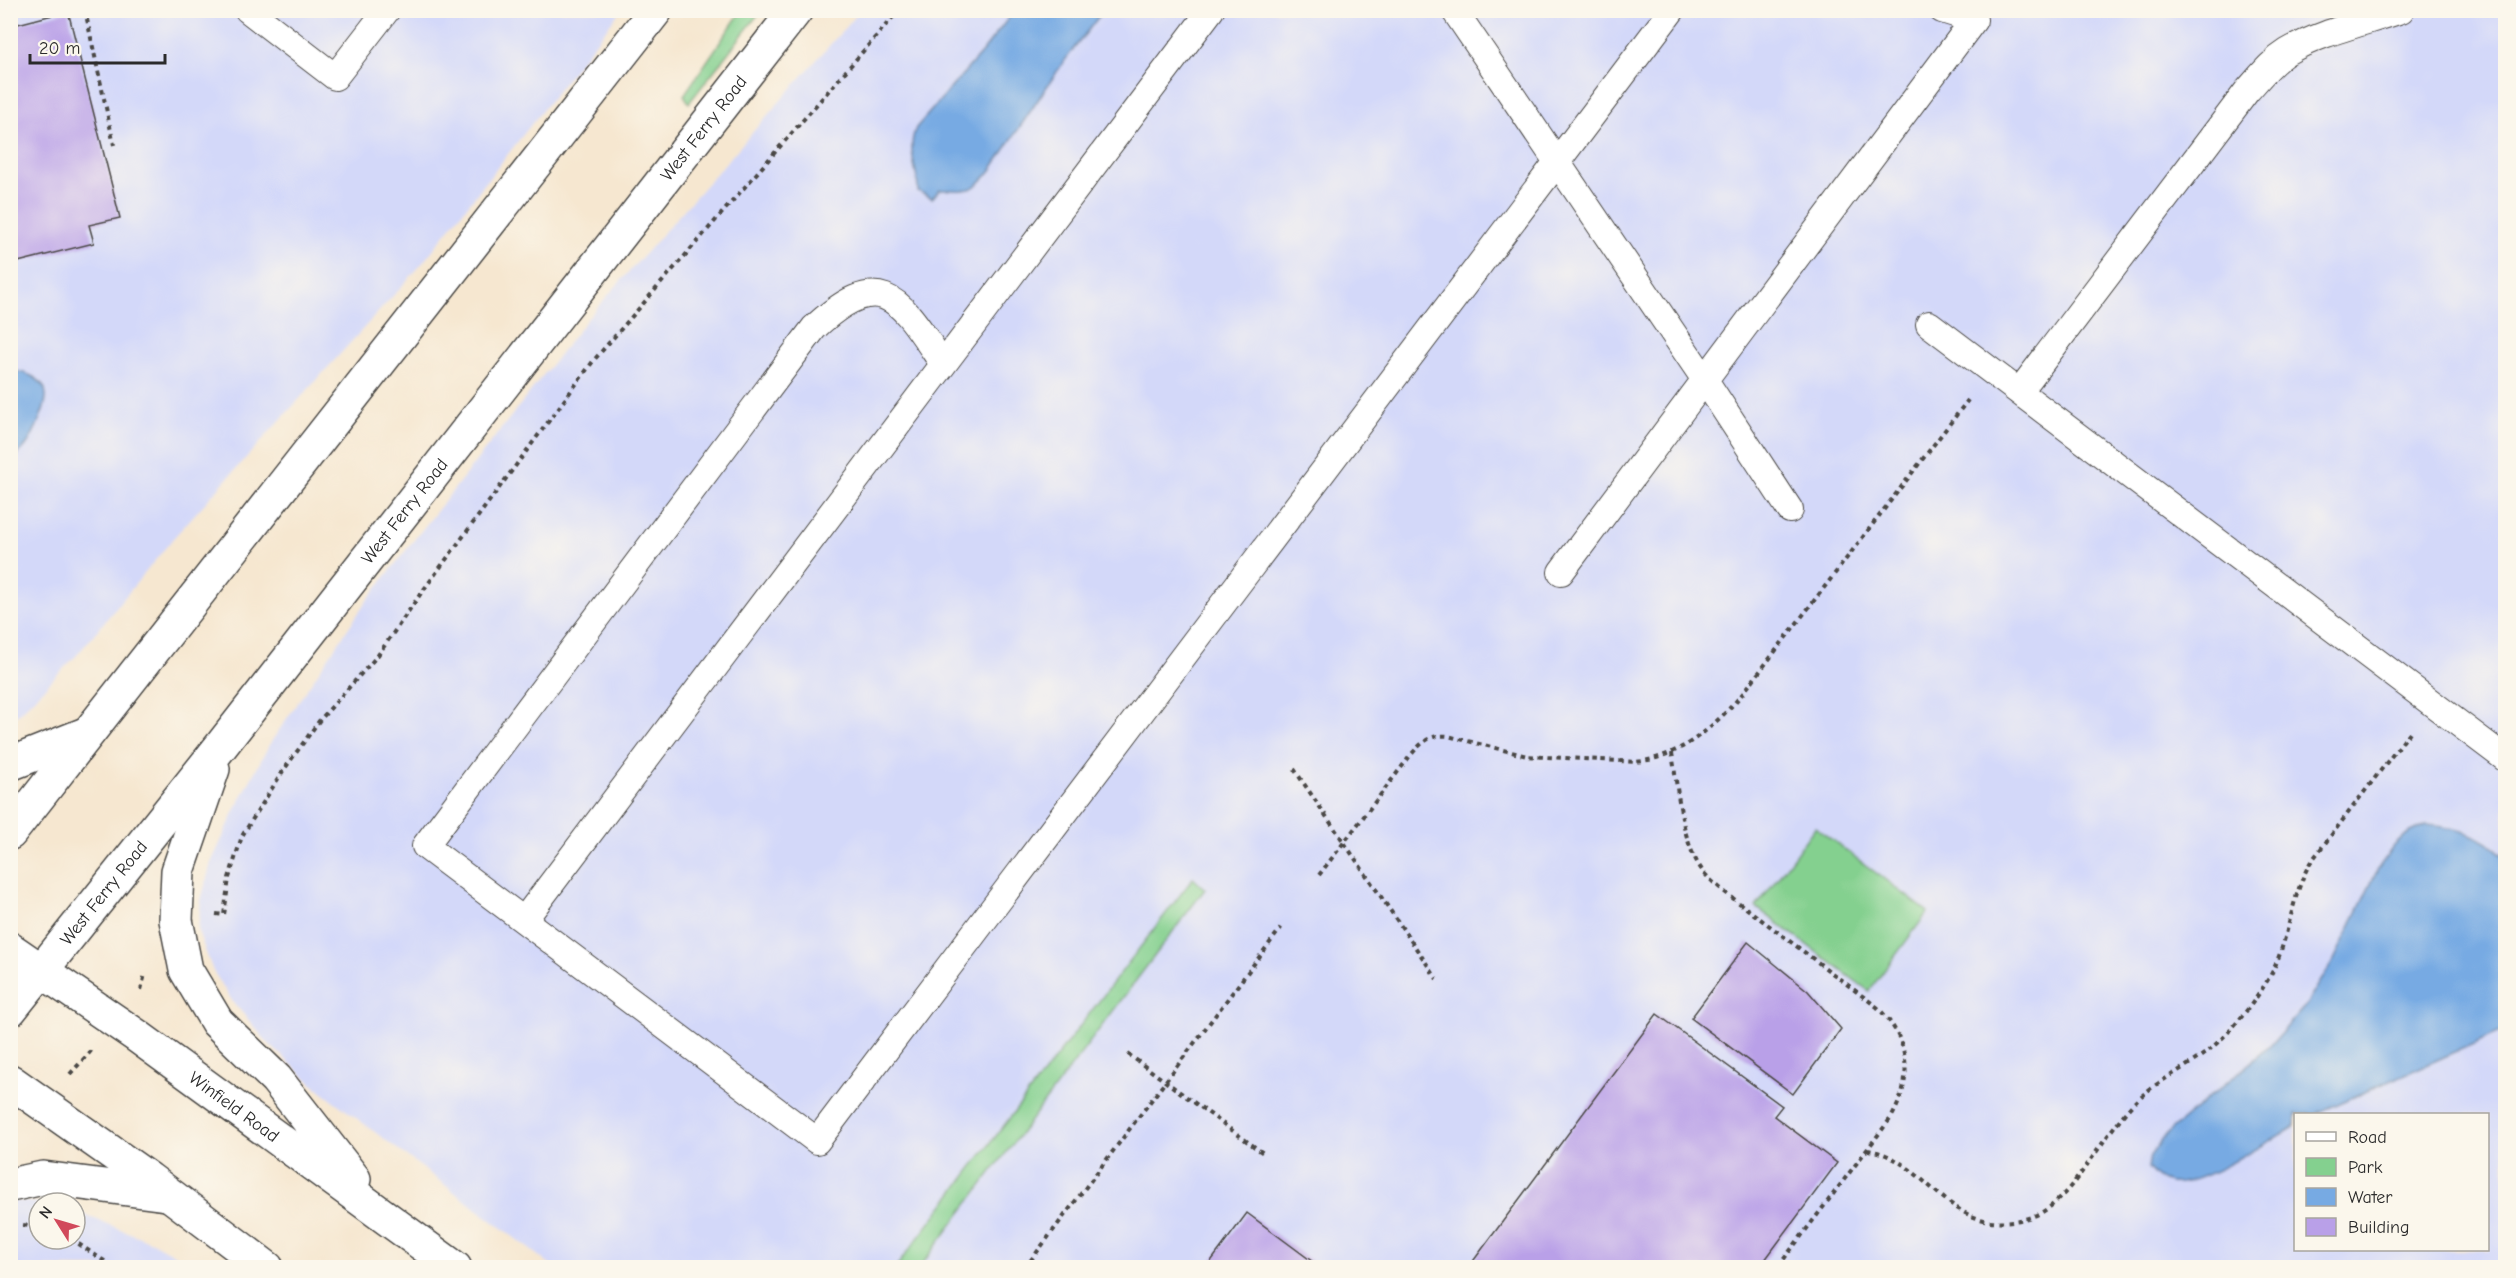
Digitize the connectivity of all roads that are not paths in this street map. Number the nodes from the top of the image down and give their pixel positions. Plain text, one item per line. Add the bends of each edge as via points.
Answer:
1 (248, 10) edge
2 (387, 10) edge
3 (656, 10) edge
4 (796, 10) edge
5 (1210, 10) edge
6 (1454, 10) edge
7 (1672, 10) edge
8 (1942, 10) edge
9 (2401, 10) edge
10 (1556, 164) junction
11 (1929, 324) dead end
12 (943, 364) junction
13 (1705, 380) junction
14 (2019, 392) junction
15 (1790, 510) dead end
16 (1562, 572) dead end
17 (90, 732) junction
18 (221, 746) junction
19 (2505, 759) edge
20 (10, 764) edge
21 (10, 833) edge
22 (524, 920) junction
23 (10, 949) edge
24 (42, 971) junction
25 (10, 1010) edge
26 (10, 1081) edge
27 (10, 1185) edge
28 (170, 1194) junction
29 (377, 1209) junction
30 (267, 1268) edge
31 (455, 1268) edge

1 - 2 lane via 335,77
3 - 17 main road
4 - 18 main road, West Ferry Road
5 - 12 lane
6 - 10 lane
7 - 10 lane
8 - 13 lane via 1974,20
9 - 14 lane via 2308,42 2270,66
10 - 13 lane
10 - 22 lane via 817,1141
11 - 14 lane
12 - 22 lane
12 - 22 lane via 904,309 887,297 873,293 855,297 835,309 807,338 424,846
13 - 15 lane
13 - 16 lane
14 - 19 lane
17 - 20 main road
17 - 21 main road
18 - 24 main road, West Ferry Road
18 - 29 main road via 178,871 176,920 186,970 217,1022 276,1080
23 - 24 main road, Winfield Road
24 - 25 main road, West Ferry Road
24 - 29 main road, Winfield Road
26 - 28 main road
27 - 28 main road via 43,1178
28 - 30 main road
29 - 31 main road, Winfield Road

